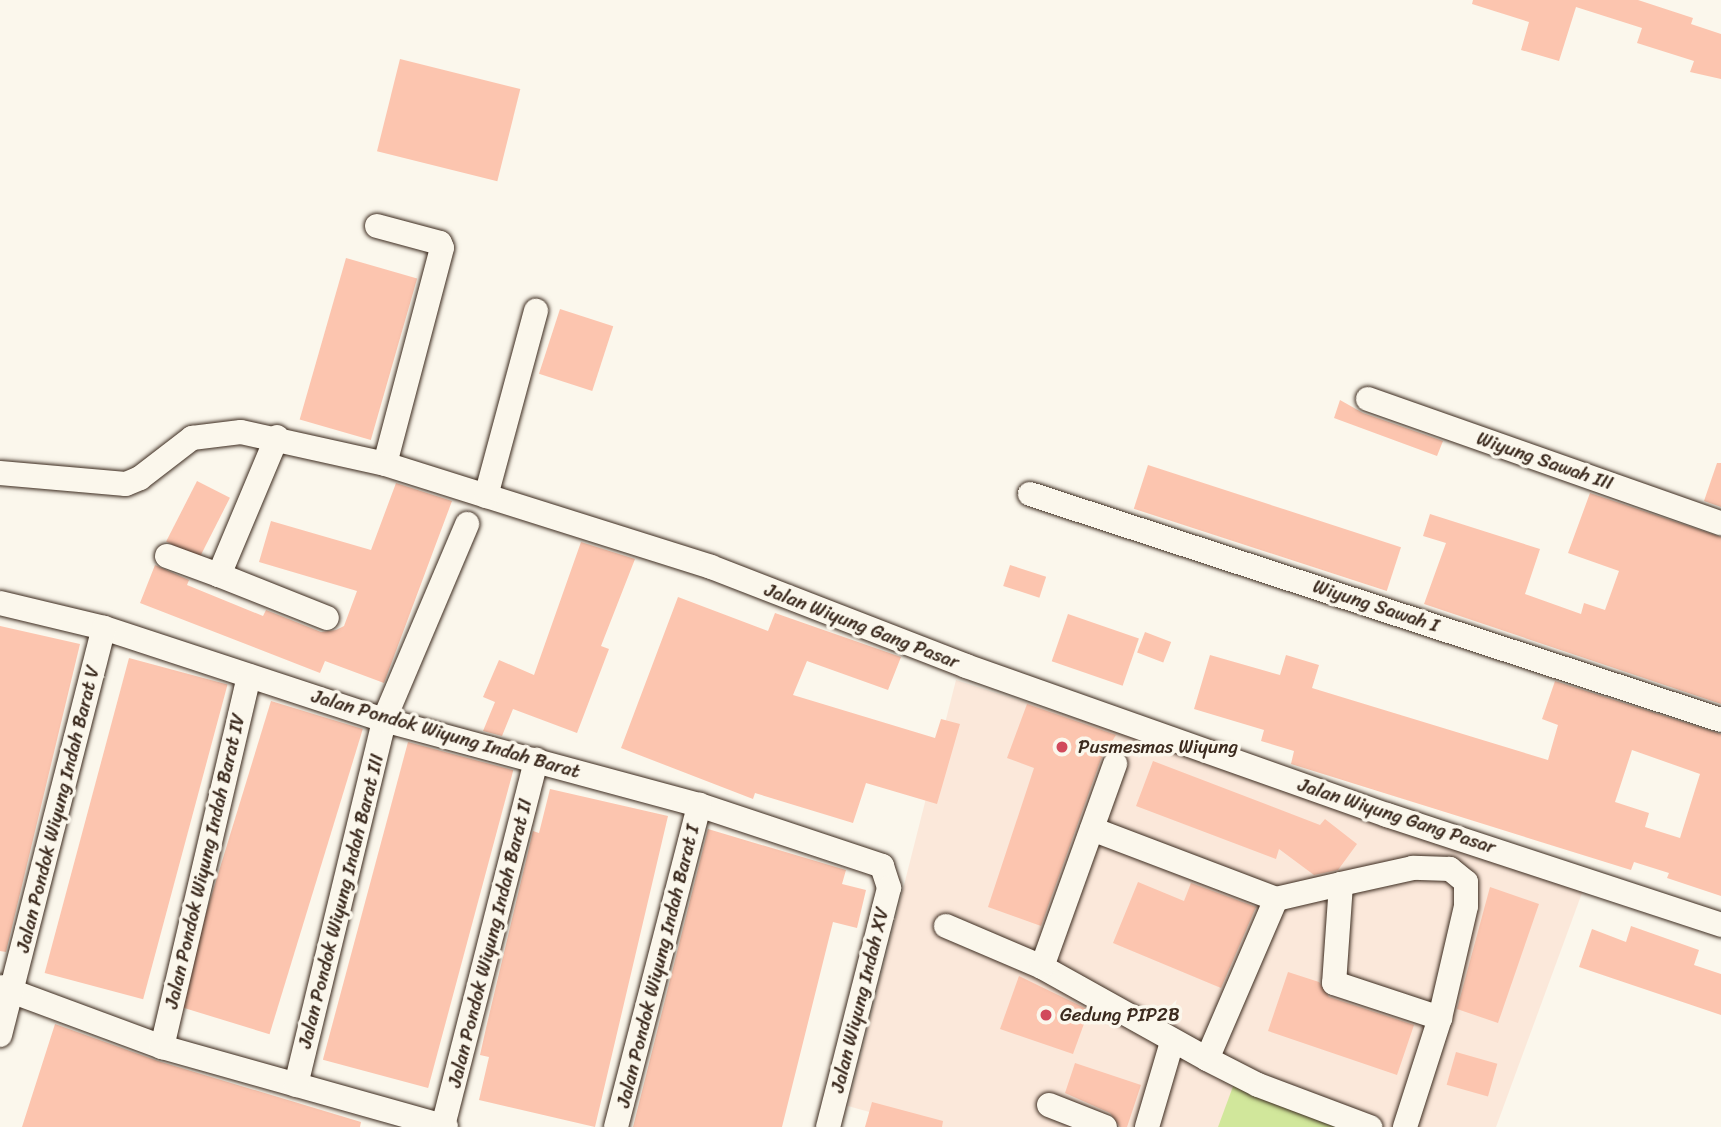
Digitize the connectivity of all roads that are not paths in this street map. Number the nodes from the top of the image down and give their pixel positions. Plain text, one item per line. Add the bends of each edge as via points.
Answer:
1 (377, 226) dead end
2 (536, 311) dead end
3 (1368, 399) dead end
4 (277, 437) junction
5 (385, 464) junction
6 (0, 473) edge
7 (1030, 494) dead end
8 (486, 496) junction
9 (1721, 523) edge
10 (467, 524) dead end
11 (167, 556) dead end
12 (219, 575) junction
13 (0, 603) edge
14 (327, 618) dead end
15 (104, 628) junction
16 (249, 676) junction
17 (384, 720) junction
18 (1721, 720) edge
19 (536, 760) junction
20 (1115, 764) dead end
21 (699, 805) junction
22 (1092, 829) junction
23 (1462, 838) junction
24 (1450, 869) junction
25 (887, 873) joint
26 (1341, 884) junction
27 (1276, 899) junction
28 (1721, 925) edge
29 (946, 926) dead end
30 (1042, 967) junction
31 (7, 989) edge
32 (1440, 1018) junction
33 (0, 1035) edge
34 (1172, 1042) junction
35 (162, 1047) junction
36 (1208, 1059) junction
37 (296, 1085) junction
38 (1049, 1105) dead end
39 (388, 1119) edge
40 (445, 1127) edge
41 (616, 1127) edge
42 (828, 1127) edge
43 (1105, 1127) edge
44 (1147, 1127) edge
45 (1370, 1127) edge
46 (1405, 1127) edge

1 - 5 street via 440,243 442,248
2 - 8 street
3 - 9 street, Wiyung Sawah III
4 - 5 street, Jalan Wiyung Gang Pasar
4 - 6 street, Jalan Wiyung Gang Pasar via 241,432 204,434 126,484
4 - 12 street
5 - 8 street, Jalan Wiyung Gang Pasar
7 - 18 street, Wiyung Sawah I
8 - 23 street, Jalan Wiyung Gang Pasar via 711,567 966,666
10 - 17 street, Jalan Pondok Wiyung Indah Barat III
11 - 12 street
12 - 14 street
13 - 15 street, Jalan Pondok Wiyung Indah Barat
15 - 16 street, Jalan Pondok Wiyung Indah Barat
15 - 31 street, Jalan Pondok Wiyung Indah Barat V
16 - 17 street, Jalan Pondok Wiyung Indah Barat
16 - 35 street, Jalan Pondok Wiyung Indah Barat IV
17 - 19 street, Jalan Pondok Wiyung Indah Barat
17 - 37 street, Jalan Pondok Wiyung Indah Barat III
19 - 21 street, Jalan Pondok Wiyung Indah Barat
19 - 40 street, Jalan Pondok Wiyung Indah Barat II
20 - 22 street
21 - 25 street, Jalan Pondok Wiyung Indah Barat via 876,862
21 - 41 street, Jalan Pondok Wiyung Indah Barat I
22 - 27 street
22 - 30 street
23 - 24 street
23 - 28 street, Jalan Wiyung Gang Pasar
24 - 26 street via 1382,872
24 - 32 street via 1466,882 1466,906
25 - 42 street, Jalan Wiyung Indah XV via 889,888
26 - 27 street
26 - 32 street via 1334,983
27 - 36 street
29 - 30 street
30 - 34 street
31 - 33 street, Jalan Pondok Wiyung Indah Barat V
31 - 35 street
32 - 46 street
34 - 36 street
34 - 44 street
35 - 37 street
36 - 45 street via 1258,1084
37 - 39 street
38 - 43 street
39 - 40 street

